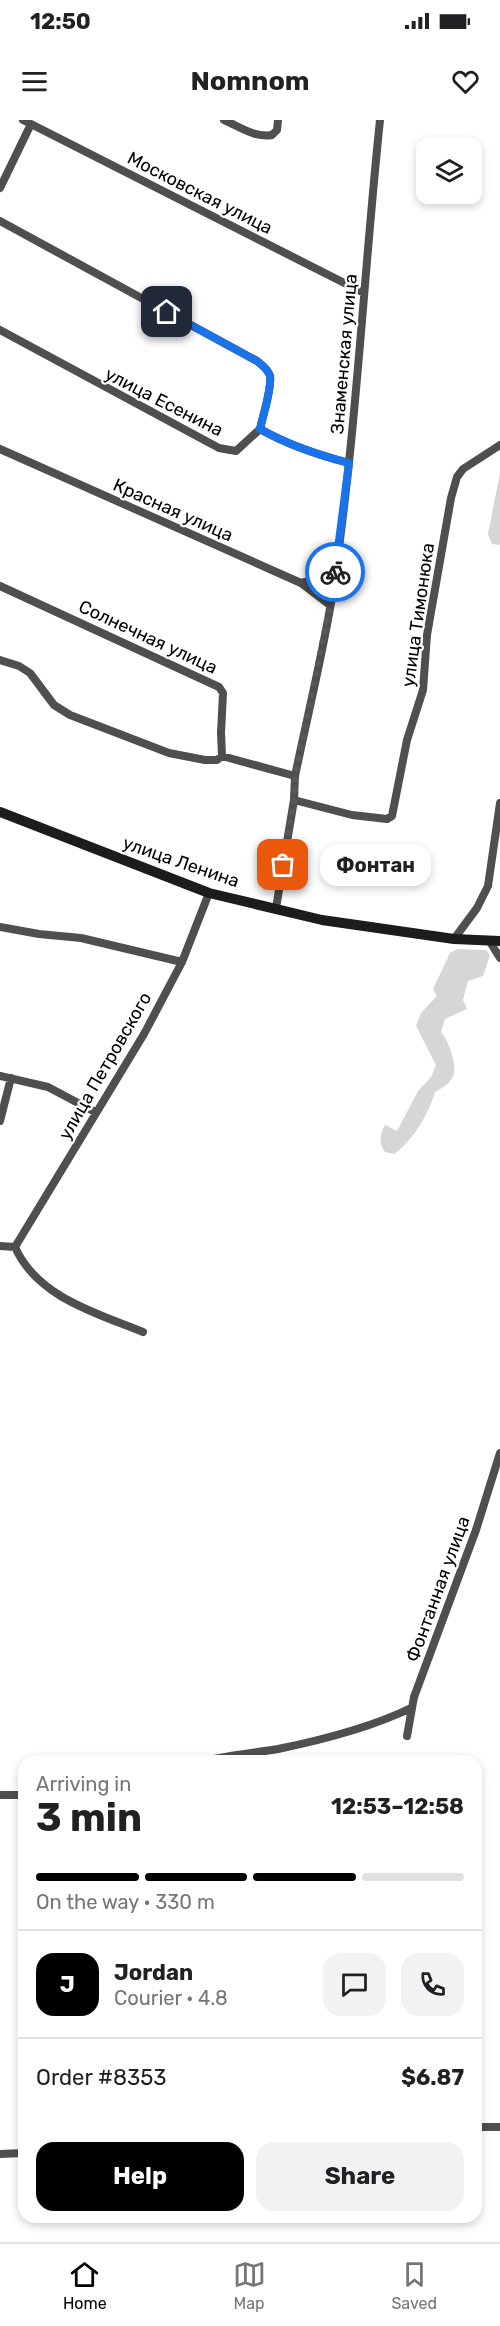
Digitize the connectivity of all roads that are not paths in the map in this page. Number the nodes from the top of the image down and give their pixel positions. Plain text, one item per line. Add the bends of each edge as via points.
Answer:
1 (23, 120) edge
2 (225, 120) edge
3 (278, 120) edge
4 (380, 120) edge
5 (32, 124) junction
6 (0, 188) edge
7 (0, 220) edge
8 (364, 293) junction
9 (0, 330) edge
10 (260, 429) junction
11 (500, 445) edge
12 (0, 450) edge
13 (349, 463) junction
14 (335, 575) junction
15 (301, 583) junction
16 (0, 586) edge
17 (330, 605) junction
18 (0, 660) edge
19 (222, 756) junction
20 (295, 776) junction
21 (294, 800) junction
22 (500, 803) edge
23 (0, 812) edge
24 (209, 893) junction
25 (276, 908) junction
26 (0, 927) edge
27 (454, 939) junction
28 (495, 941) edge
29 (500, 958) edge
30 (182, 962) junction
31 (0, 1076) edge
32 (11, 1078) junction
33 (95, 1112) junction
34 (0, 1121) edge
35 (0, 1246) edge
36 (15, 1247) junction
37 (143, 1332) dead end
38 (500, 1453) edge
39 (411, 1708) junction
40 (407, 1736) dead end
41 (239, 1755) edge
42 (0, 1795) edge
43 (18, 1795) edge
44 (482, 2127) edge
45 (500, 2127) edge
46 (18, 2153) edge
47 (0, 2154) edge

1 - 5 street, Московская улица
2 - 3 street via 255,135 266,136 277,130
4 - 8 street, Знаменская улица
5 - 6 street
5 - 8 street, Московская улица
7 - 10 street via 266,368 270,375
8 - 13 street, Знаменская улица
9 - 10 street, улица Есенина via 219,448 236,451
10 - 13 street via 315,454
11 - 21 street, улица Тимонюка via 463,469 454,487 427,635 423,690 407,740 392,816 387,819 352,815
12 - 15 street, Красная улица
13 - 14 street, Знаменская улица
14 - 15 street
14 - 17 street, Знаменская улица
15 - 17 street, Красная улица
16 - 19 street, Солнечная улица via 219,687 223,693
17 - 20 street, Знаменская улица
18 - 19 street via 30,673 54,705 70,715 169,753 205,760
19 - 20 street
20 - 21 street, Знаменская улица
21 - 25 street, Знаменская улица
22 - 27 street via 488,886
23 - 24 street, улица Ленина
24 - 25 street, улица Ленина
24 - 30 street, улица Петровского
25 - 27 street, улица Ленина via 322,920
26 - 30 street via 81,938
27 - 28 street, улица Ленина
28 - 29 street
30 - 33 street, улица Петровского via 144,1034
31 - 32 street
32 - 33 street via 48,1087
32 - 34 street
33 - 36 street, улица Петровского
35 - 36 street
36 - 37 street via 22,1263 40,1283
38 - 39 street, Фонтанная улица via 480,1520
39 - 40 street, Фонтанная улица
39 - 41 street via 289,1746
42 - 43 street
44 - 45 street
46 - 47 street

